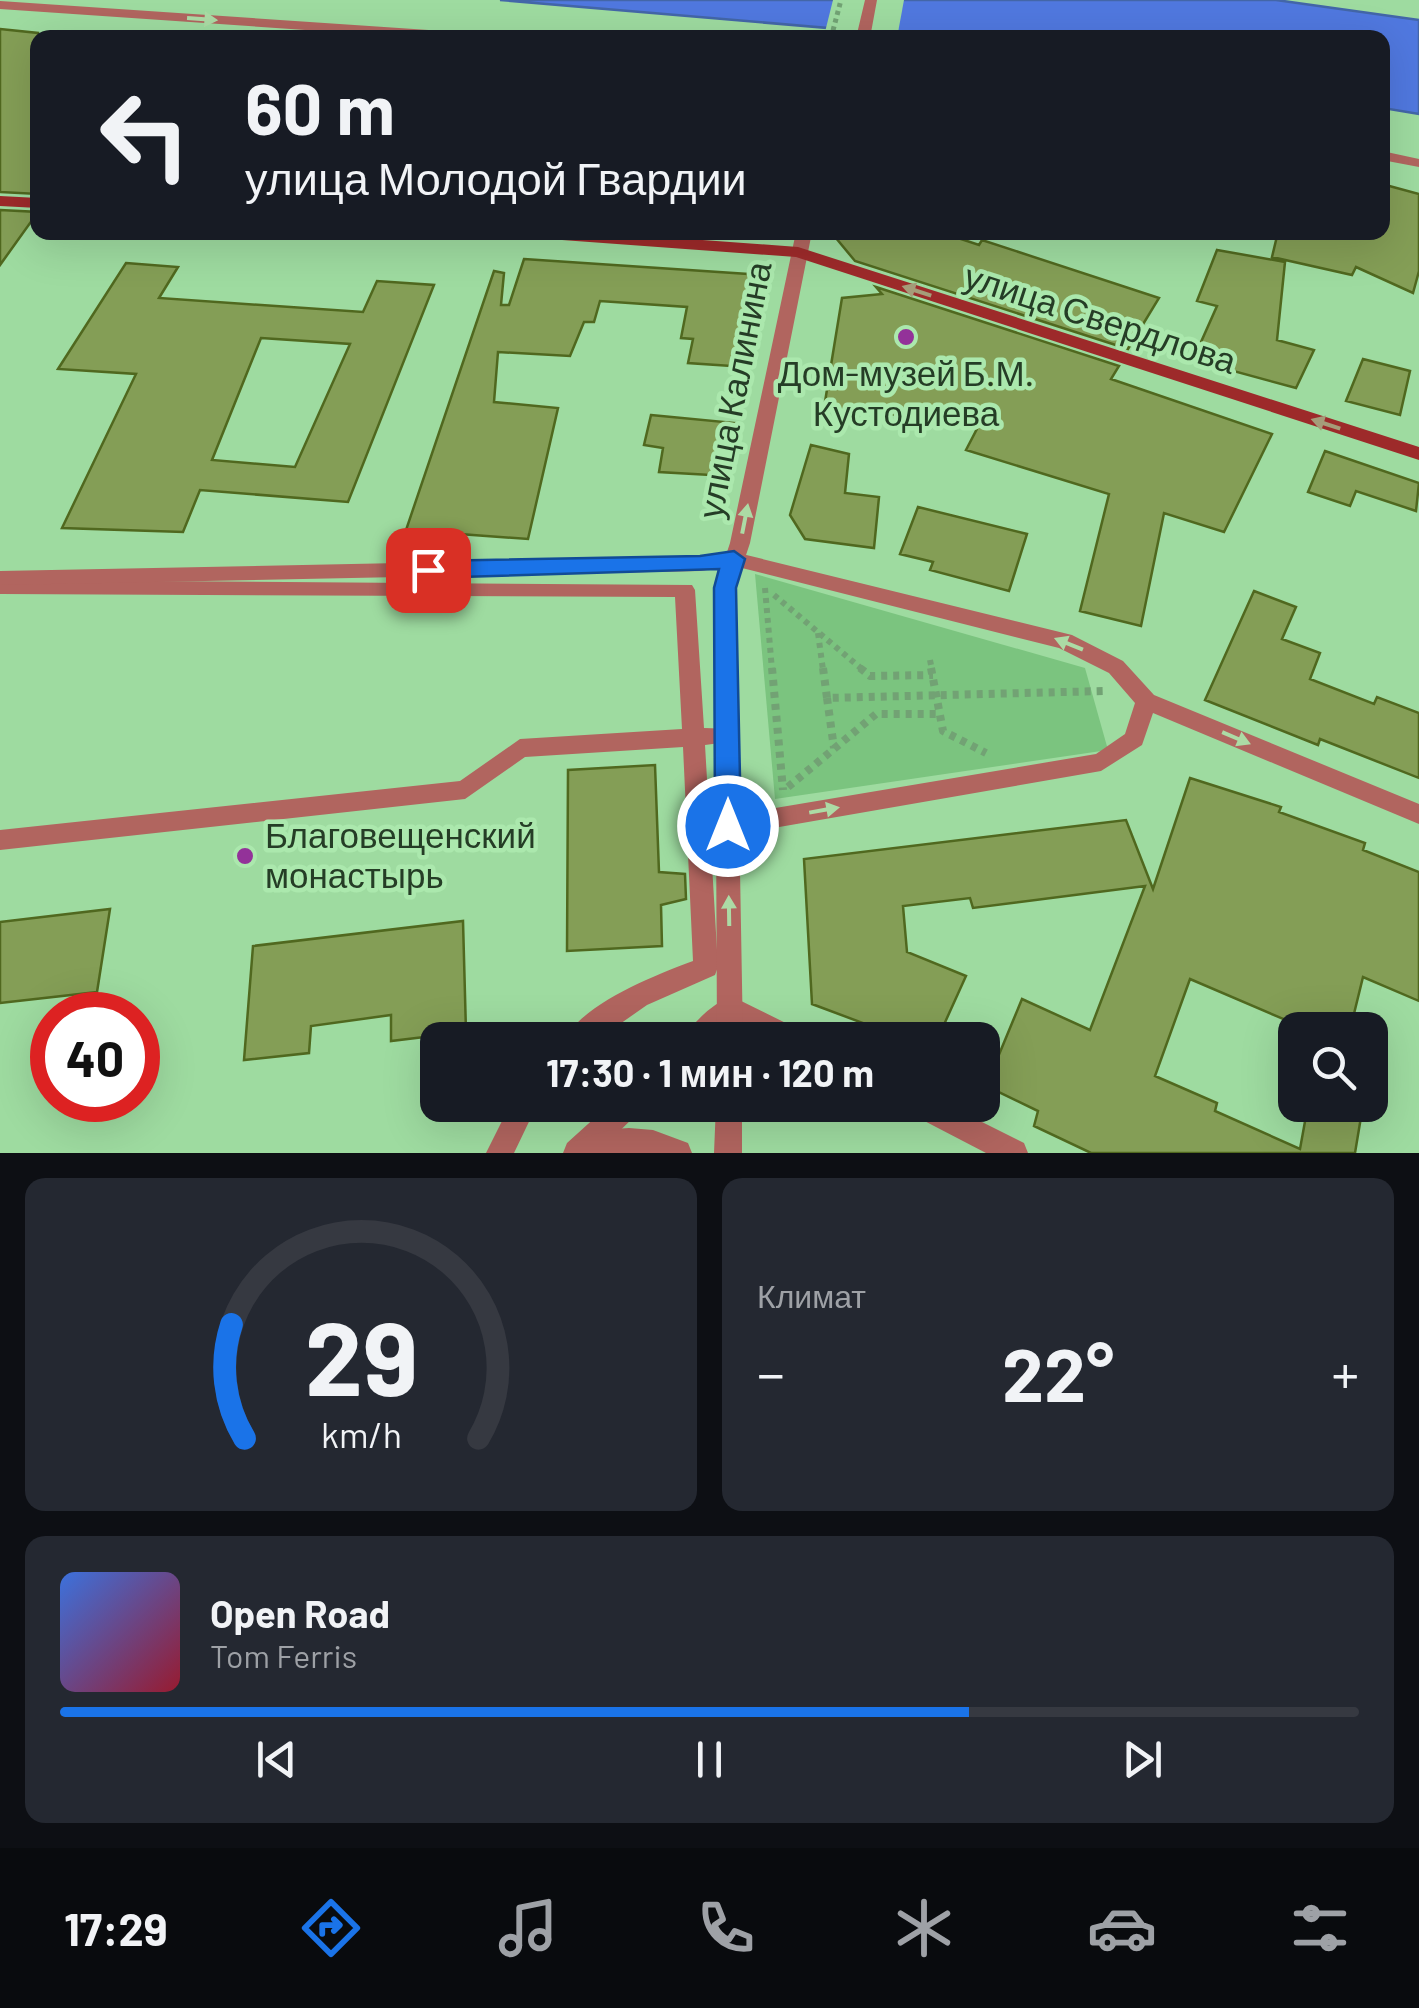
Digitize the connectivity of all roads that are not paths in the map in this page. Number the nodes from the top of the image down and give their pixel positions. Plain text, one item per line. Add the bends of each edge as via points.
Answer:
1 (871, 0) edge
2 (0, 5) edge
3 (370, 30) edge
4 (865, 30) edge
5 (1390, 157) edge
6 (1419, 163) edge
7 (0, 201) edge
8 (30, 203) edge
9 (745, 240) edge
10 (801, 242) edge
11 (1419, 454) edge
12 (734, 559) junction
13 (0, 578) edge
14 (0, 586) edge
15 (1146, 701) junction
16 (727, 735) junction
17 (694, 738) junction
18 (1419, 814) edge
19 (728, 826) junction
20 (0, 840) edge
21 (731, 1008) junction
22 (598, 1022) edge
23 (716, 1022) edge
24 (731, 1022) edge
25 (758, 1022) edge
26 (516, 1122) edge
27 (611, 1122) edge
28 (729, 1122) edge
29 (953, 1122) edge
30 (500, 1153) edge
31 (579, 1153) edge
32 (678, 1153) edge
33 (728, 1153) edge
34 (1014, 1153) edge

1 - 4 street
2 -> 3 street
5 - 6 street
7 - 8 main road
9 - 10 main road, улица Свердлова
11 -> 10 main road, улица Свердлова
12 -> 10 street, улица Калинина
12 - 13 street
15 -> 12 street via 1116,667 1065,641
12 - 16 street, улица Калинина via 725,588
14 - 17 street via 686,590
15 -> 18 street
19 -> 15 street via 1101,762 1134,739
16 - 17 street
16 - 19 street, улица Калинина
17 - 20 street via 520,748 465,790
17 - 22 street via 706,966 652,987
21 -> 19 street, улица Калинина
21 - 23 street
21 - 24 street, улица Калинина
21 - 25 street
26 - 30 street
27 - 31 street
28 - 33 street
29 - 34 street
31 - 32 street via 607,1141 642,1140

